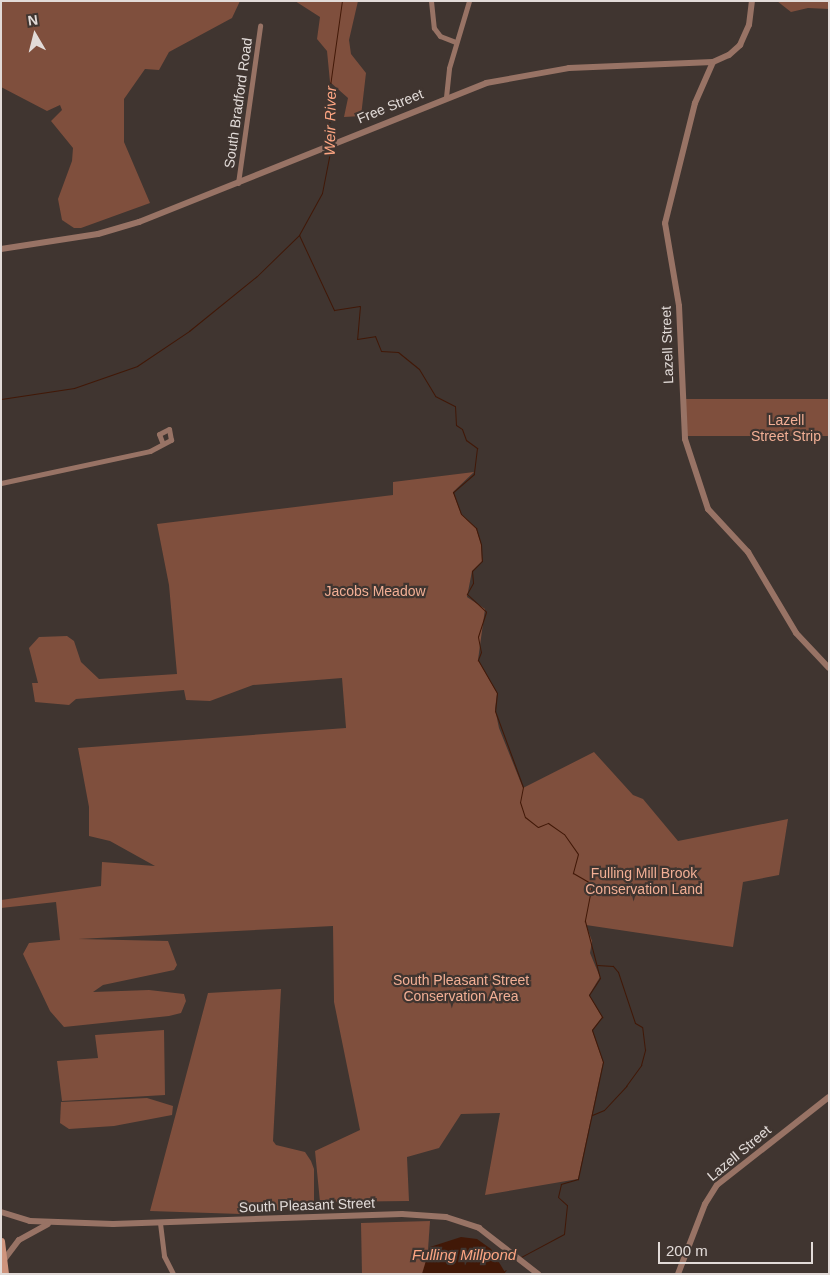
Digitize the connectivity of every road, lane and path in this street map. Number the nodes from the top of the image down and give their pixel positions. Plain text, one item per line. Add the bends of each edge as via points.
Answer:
1 (431, 1) edge
2 (469, 1) edge
3 (752, 1) edge
4 (260, 26) dead end
5 (456, 42) junction
6 (713, 62) junction
7 (446, 97) junction
8 (238, 183) junction
9 (1, 249) edge
10 (162, 442) dead end
11 (1, 483) edge
12 (829, 668) edge
13 (829, 1097) edge
14 (1, 1212) edge
15 (20, 1219) junction
16 (59, 1222) junction
17 (160, 1223) junction
18 (28, 1233) junction
19 (1, 1241) edge
20 (3, 1266) edge
21 (173, 1274) edge
22 (538, 1274) edge
23 (678, 1274) edge

1 - 5 street via 434,28 440,36
2 - 5 street
3 - 6 street via 749,25 740,44 730,55
4 - 8 street, South Bradford Road
5 - 7 street
6 - 7 street, Free Street via 558,70 492,81
6 - 12 street, Lazell Street via 695,103 666,224 680,313 685,439 708,509 748,552 796,633
7 - 8 street, Free Street
8 - 9 street, Free Street via 113,230
10 - 11 street via 150,452
13 - 23 street, Lazell Street via 717,1185 705,1204
14 - 15 street, South Pleasant Street
15 - 16 street, South Pleasant Street
15 - 18 street
16 - 17 street, South Pleasant Street
16 - 18 street, South Pleasant Street
17 - 21 street via 164,1256
17 - 22 street, South Pleasant Street via 402,1214 446,1217 479,1228
18 - 20 street, South Pleasant Street
19 - 20 main road

